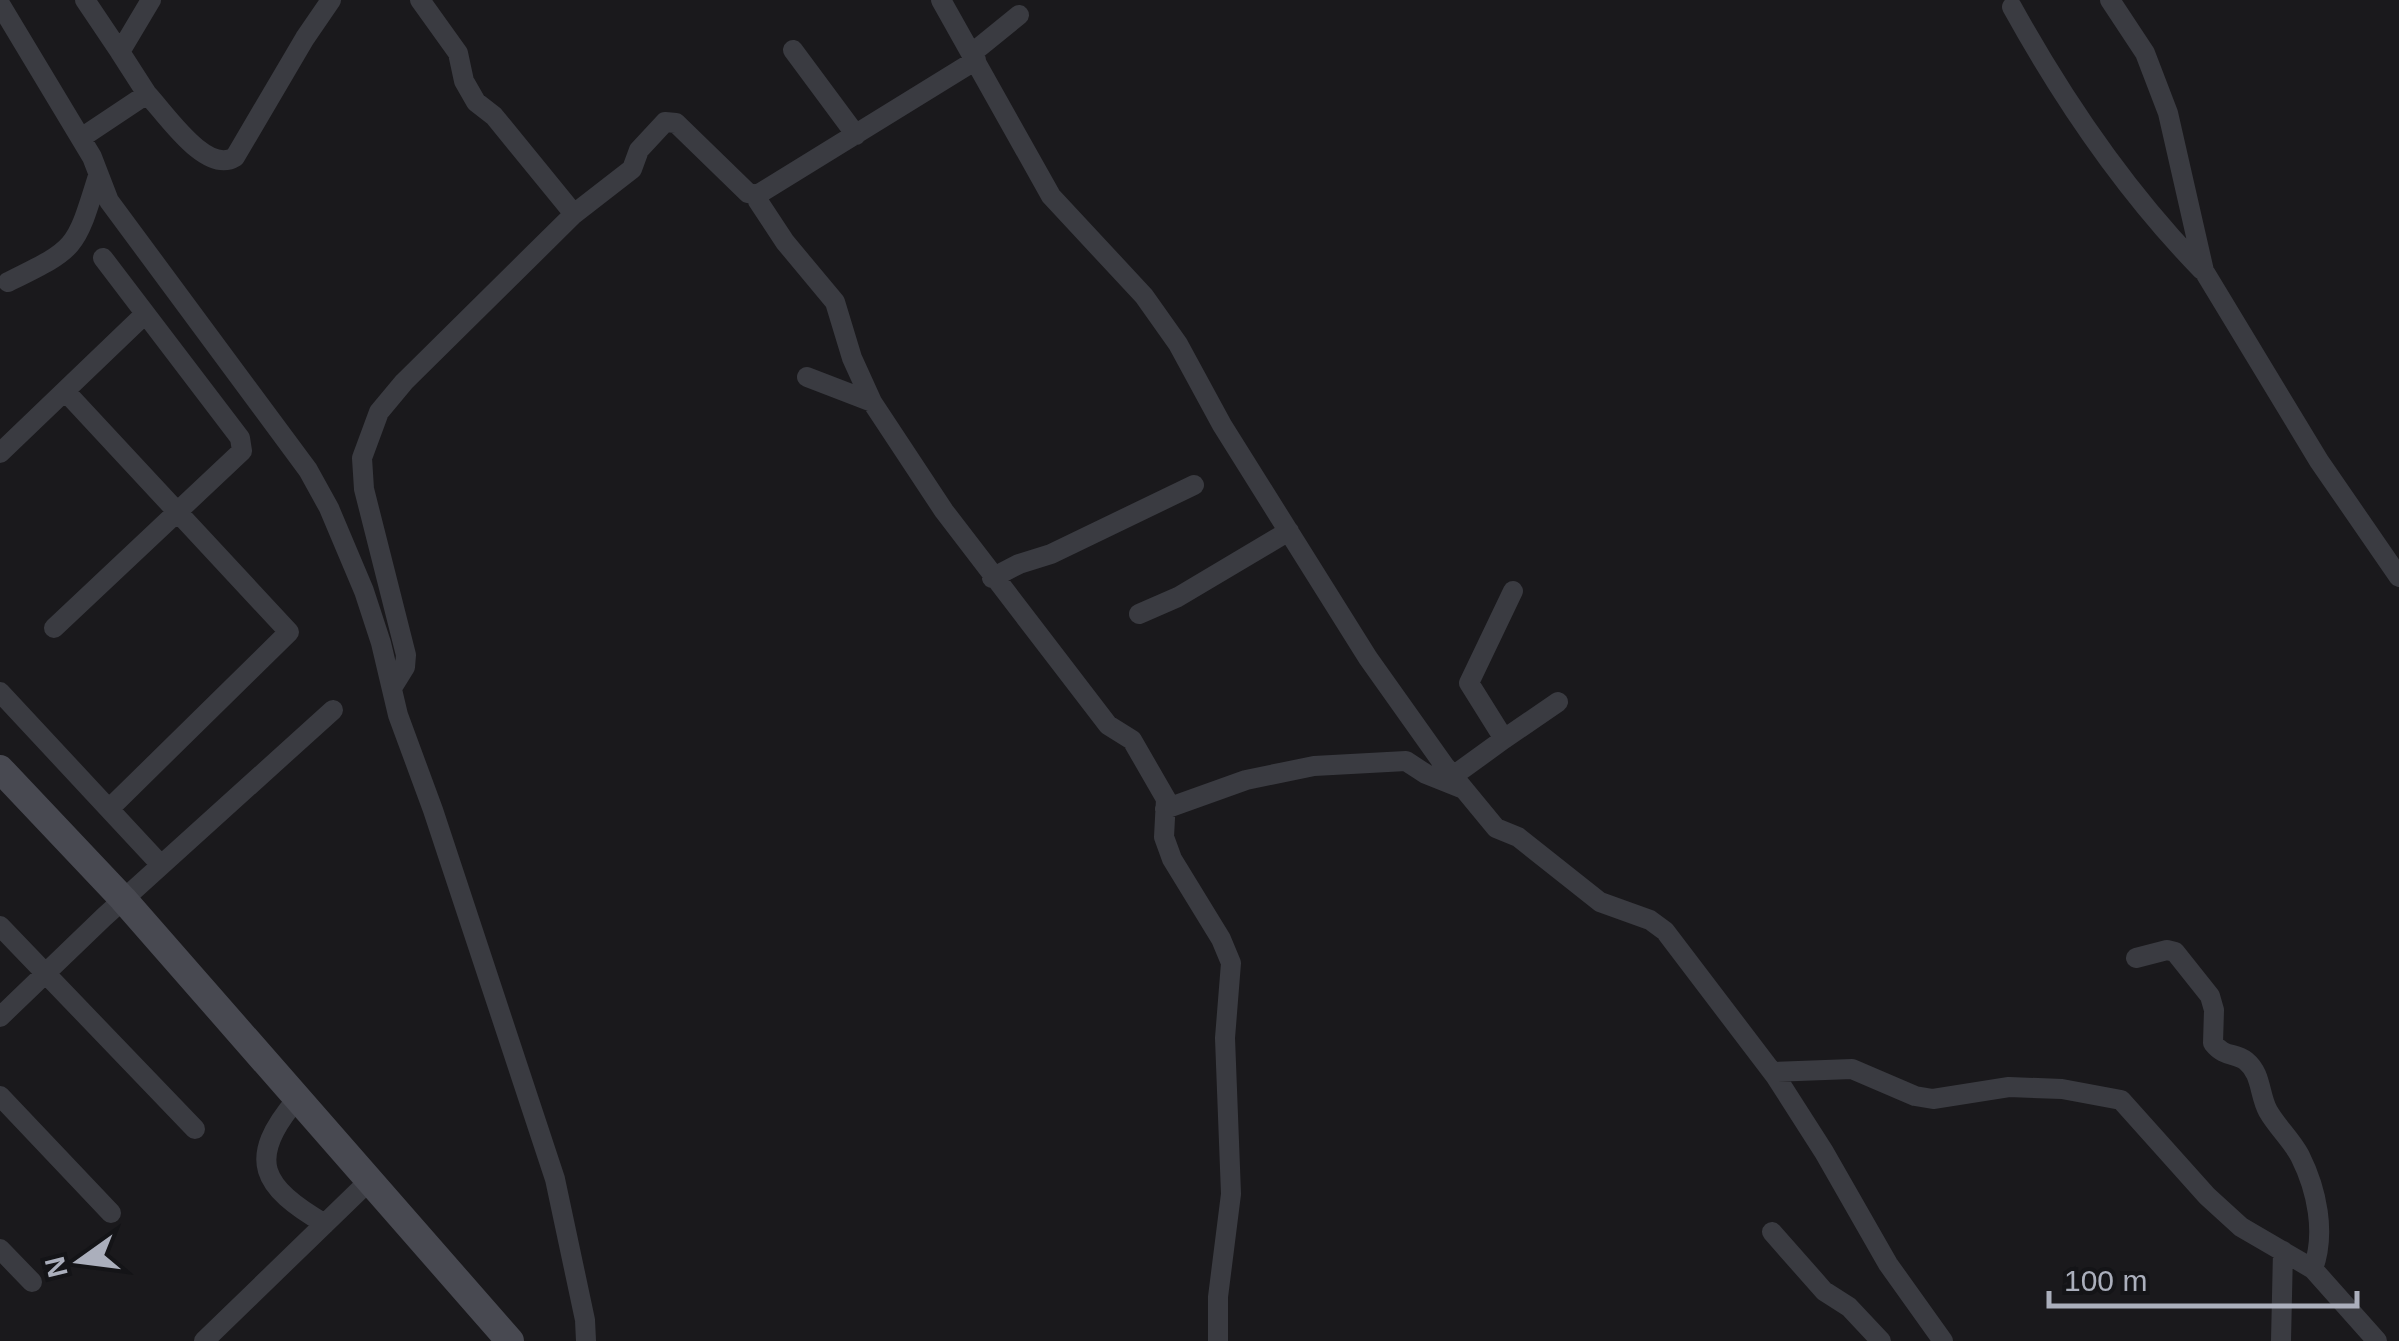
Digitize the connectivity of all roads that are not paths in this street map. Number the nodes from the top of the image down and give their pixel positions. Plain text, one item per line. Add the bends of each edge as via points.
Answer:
1 (85, 0) edge
2 (152, 0) edge
3 (331, 0) edge
4 (420, 0) edge
5 (941, 0) edge
6 (2110, 0) edge
7 (0, 4) edge
8 (2012, 7) dead end
9 (1019, 15) dead end
10 (793, 50) dead end
11 (120, 52) junction
12 (974, 57) junction
13 (147, 94) junction
14 (856, 135) junction
15 (81, 138) junction
16 (98, 176) junction
17 (756, 195) junction
18 (574, 214) junction
19 (102, 258) dead end
20 (2204, 271) junction
21 (8, 282) dead end
22 (146, 314) junction
23 (807, 377) dead end
24 (65, 391) junction
25 (872, 402) junction
26 (2, 448) edge
27 (1194, 485) dead end
28 (177, 512) junction
29 (1289, 531) junction
30 (2399, 577) edge
31 (992, 578) junction
32 (1512, 591) dead end
33 (1139, 614) dead end
34 (54, 628) dead end
35 (392, 688) junction
36 (0, 692) edge
37 (1558, 702) dead end
38 (333, 710) dead end
39 (1504, 739) junction
40 (0, 770) edge
41 (1458, 782) junction
42 (109, 808) junction
43 (1165, 809) junction
44 (161, 865) junction
45 (123, 899) junction
46 (0, 926) edge
47 (2136, 958) dead end
48 (46, 974) junction
49 (0, 1017) edge
50 (1772, 1072) junction
51 (0, 1096) edge
52 (297, 1098) junction
53 (195, 1128) dead end
54 (369, 1181) junction
55 (111, 1213) dead end
56 (325, 1224) junction
57 (1772, 1232) dead end
58 (0, 1249) edge
59 (2283, 1251) junction
60 (2313, 1268) junction
61 (32, 1282) dead end
62 (204, 1341) edge
63 (510, 1341) edge
64 (586, 1341) edge
65 (1218, 1341) edge
66 (1880, 1341) edge
67 (1944, 1341) edge
68 (2281, 1341) edge
69 (2377, 1341) edge

1 - 11 street
2 - 11 street
3 - 13 street via 226,162 194,147
4 - 18 street via 458,53 476,102
5 - 12 street
6 - 20 street via 2145,54 2168,113
7 - 15 street
8 - 20 street via 2055,85 2166,233
9 - 12 street
10 - 14 street
11 - 13 street
12 - 14 street
12 - 29 street via 1051,196 1144,296
13 - 15 street
14 - 17 street
15 - 16 street
16 - 21 street via 81,232 64,254
16 - 35 street via 308,470 364,591
17 - 18 street via 676,123 665,122 632,170
17 - 25 street via 835,302
18 - 35 street via 379,412 362,458 406,655
19 - 22 street
20 - 30 street via 2319,461
22 - 24 street
22 - 28 street via 243,444
23 - 25 street
24 - 26 street
24 - 28 street
25 - 31 street
27 - 31 street
28 - 34 street
28 - 42 street via 289,632
29 - 33 street
29 - 41 street via 1368,658
31 - 43 street via 1108,726 1132,740 1166,799
32 - 39 street via 1469,683
35 - 64 street via 555,1179
36 - 42 street
37 - 39 street
38 - 44 street
39 - 41 street
40 - 45 main road
41 - 43 street via 1406,761 1314,766 1246,780
41 - 50 street via 1496,828 1518,837 1600,902 1665,931
42 - 44 street
43 - 65 street via 1172,859 1231,962 1225,1038 1231,1194
44 - 45 street
45 - 48 street
45 - 52 main road
46 - 48 street
47 - 60 street via 2175,952 2210,996 2213,1043 2255,1073 2267,1109 2300,1157 2316,1206 2321,1247
48 - 49 street
48 - 53 street
50 - 59 street via 1852,1069 1933,1099 2008,1087 2121,1100 2207,1196 2241,1227
50 - 67 street via 1888,1264
51 - 55 street
52 - 54 main road
52 - 56 street via 272,1132 267,1165 278,1192
54 - 56 street
54 - 63 main road
56 - 62 street
57 - 66 street
58 - 61 street
59 - 60 street
59 - 68 street
60 - 69 street

